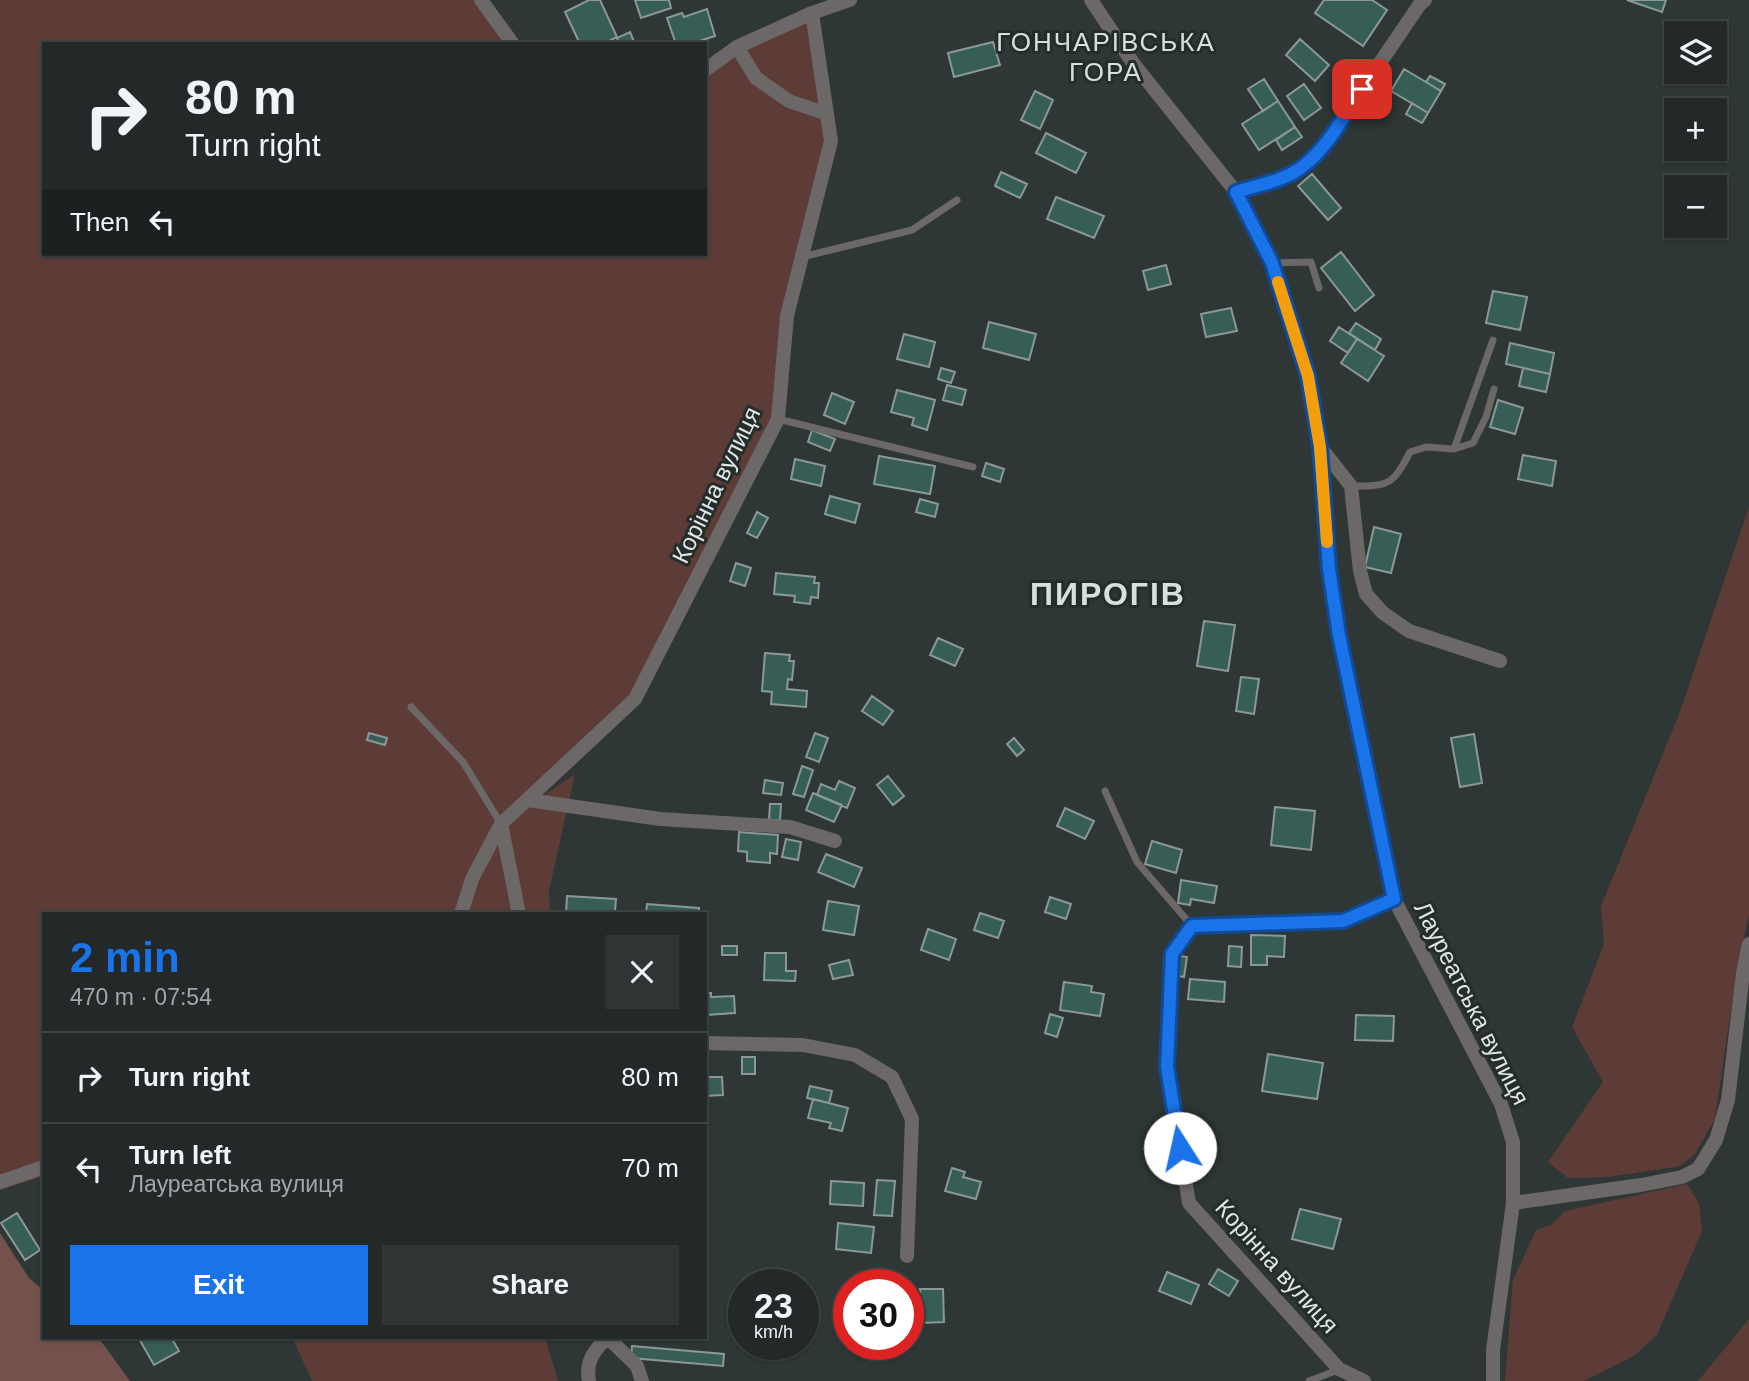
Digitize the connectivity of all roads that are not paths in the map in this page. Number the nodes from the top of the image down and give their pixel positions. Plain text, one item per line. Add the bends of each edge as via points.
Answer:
1 (481, 0) edge
2 (850, 0) edge
3 (1091, 0) edge
4 (1425, 0) edge
5 (813, 13) junction
6 (512, 42) edge
7 (737, 47) junction
8 (707, 69) edge
9 (827, 114) junction
10 (1236, 192) junction
11 (957, 201) dead end
12 (802, 257) junction
13 (1272, 263) junction
14 (1319, 288) dead end
15 (1493, 340) dead end
16 (1494, 389) dead end
17 (778, 419) junction
18 (1320, 447) junction
19 (1454, 449) junction
20 (973, 467) dead end
21 (1351, 486) junction
22 (1500, 661) dead end
23 (411, 707) dead end
24 (1105, 791) dead end
25 (528, 800) junction
26 (501, 824) junction
27 (835, 841) dead end
28 (1394, 899) junction
29 (462, 912) edge
30 (519, 912) edge
31 (1192, 926) junction
32 (1749, 944) edge
33 (1172, 954) joint
34 (707, 1043) edge
35 (42, 1168) edge
36 (0, 1182) edge
37 (1513, 1203) junction
38 (907, 1256) dead end
39 (605, 1339) edge
40 (609, 1339) edge
41 (1339, 1369) junction
42 (589, 1381) edge
43 (642, 1381) edge
44 (1309, 1381) edge
45 (1364, 1381) edge
46 (1493, 1381) edge

1 - 6 street
2 - 5 street
3 - 10 street, Лауреатська вулиця via 1133,63
4 - 10 street via 1318,154 1281,178
5 - 7 street
5 - 9 street, Корінна вулиця
7 - 8 street
7 - 9 street via 755,78 789,101
9 - 12 street, Корінна вулиця via 831,141
10 - 13 street, Лауреатська вулиця
11 - 12 lane via 912,230
12 - 17 street, Корінна вулиця via 787,316
13 - 14 lane via 1311,262
13 - 18 street, Лауреатська вулиця via 1308,376
15 - 19 lane
16 - 19 lane via 1473,443
17 - 20 lane
17 - 25 street, Корінна вулиця via 635,699
18 - 21 street
18 - 28 street, Лауреатська вулиця via 1339,635
19 - 21 lane via 1426,447 1410,452 1398,474 1381,486
21 - 22 street via 1366,594 1409,631
23 - 26 lane via 463,762
24 - 31 lane via 1138,862
25 - 26 street, Корінна вулиця
25 - 27 street via 660,819 790,827
26 - 29 street via 472,879
26 - 30 street
28 - 31 lane via 1343,921
28 - 37 street, Лауреатська вулиця via 1501,1104 1513,1142
31 - 33 lane
32 - 37 street via 1728,1100 1716,1140 1698,1169 1682,1178
33 - 41 street, Корінна вулиця via 1167,1067 1189,1202
34 - 38 street via 803,1045 855,1055 892,1077 912,1119
35 - 36 street
37 - 46 street, Лауреатська вулиця
39 - 42 street via 591,1354
40 - 43 street via 637,1366
41 - 44 lane
41 - 45 street, Корінна вулиця

